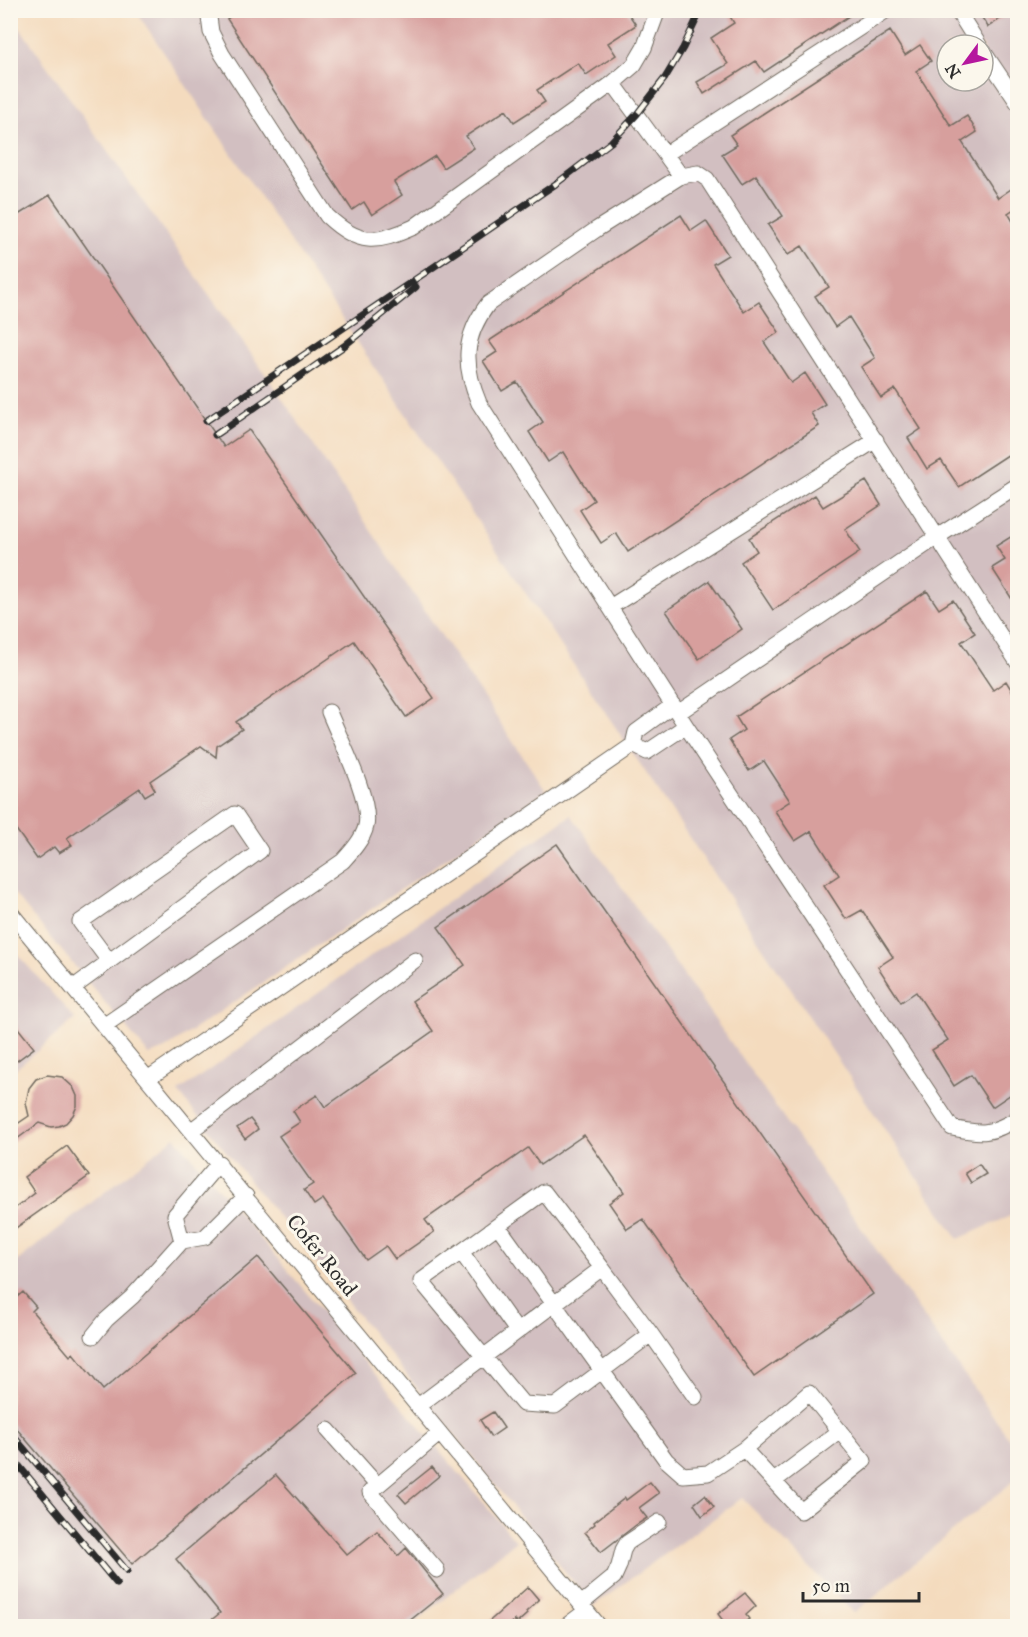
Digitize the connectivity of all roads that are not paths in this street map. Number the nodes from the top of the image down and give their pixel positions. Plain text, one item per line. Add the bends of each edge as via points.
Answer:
1 (208, 10) edge
2 (658, 10) edge
3 (887, 10) edge
4 (957, 10) edge
5 (971, 33) edge
6 (995, 69) edge
7 (613, 83) junction
8 (1017, 103) edge
9 (666, 154) junction
10 (681, 176) junction
11 (876, 440) junction
12 (1017, 485) edge
13 (937, 537) junction
14 (610, 607) junction
15 (1017, 663) edge
16 (329, 712) dead end
17 (679, 715) junction
18 (633, 745) junction
19 (10, 912) edge
20 (415, 960) dead end
21 (109, 961) junction
22 (74, 987) junction
23 (105, 1025) junction
24 (149, 1078) junction
25 (1017, 1118) edge
26 (192, 1130) junction
27 (219, 1163) junction
28 (246, 1196) junction
29 (498, 1226) junction
30 (182, 1241) junction
31 (462, 1253) junction
32 (602, 1268) junction
33 (553, 1305) junction
34 (517, 1331) junction
35 (651, 1334) junction
36 (93, 1336) dead end
37 (483, 1356) junction
38 (601, 1371) junction
39 (695, 1397) dead end
40 (418, 1406) junction
41 (328, 1430) dead end
42 (840, 1431) junction
43 (440, 1432) junction
44 (744, 1449) junction
45 (774, 1482) junction
46 (377, 1485) junction
47 (658, 1522) dead end
48 (437, 1570) dead end
49 (583, 1607) junction
50 (566, 1626) edge
51 (599, 1626) edge

1 - 7 street via 211,32 228,63 327,216 354,237 390,238 414,227
2 - 7 street via 634,65
3 - 9 street
4 - 5 street
6 - 8 street
7 - 9 street
9 - 10 street
10 - 11 street via 698,173 707,179
10 - 14 street via 488,304 475,320 468,343 467,365 478,403
11 - 13 street
11 - 14 street
12 - 13 street
13 - 15 street
13 - 17 street
14 - 17 street
16 - 23 street via 366,813 366,825 357,844 343,861
17 - 18 street via 636,732
17 - 18 street via 646,752
17 - 25 street via 952,1128 976,1133 996,1130
18 - 24 street
19 - 22 street, Cofer Road
20 - 26 street
21 - 21 street via 260,851 235,814 80,922
21 - 22 street
22 - 23 street, Cofer Road
23 - 24 street, Cofer Road
24 - 26 street, Cofer Road
26 - 27 street, Cofer Road
27 - 28 street, Cofer Road
27 - 30 street via 175,1215
28 - 30 street via 205,1237
28 - 40 street, Cofer Road
29 - 31 street
29 - 32 street via 544,1192
29 - 33 street
30 - 36 street
31 - 34 street
31 - 37 street via 421,1281
32 - 33 street
32 - 35 street
33 - 34 street
33 - 38 street
34 - 37 street
35 - 38 street
35 - 39 street
37 - 38 street via 523,1404 555,1406
37 - 40 street
38 - 44 street via 666,1460 683,1475 708,1473
40 - 43 street, Cofer Road
41 - 46 street
42 - 44 street via 809,1393
42 - 45 street
42 - 45 street via 864,1461 801,1511
43 - 46 street
43 - 49 street, Cofer Road
44 - 45 street
46 - 48 street via 370,1492
47 - 49 street via 627,1544 614,1577
49 - 50 street
49 - 51 street, Cofer Road

